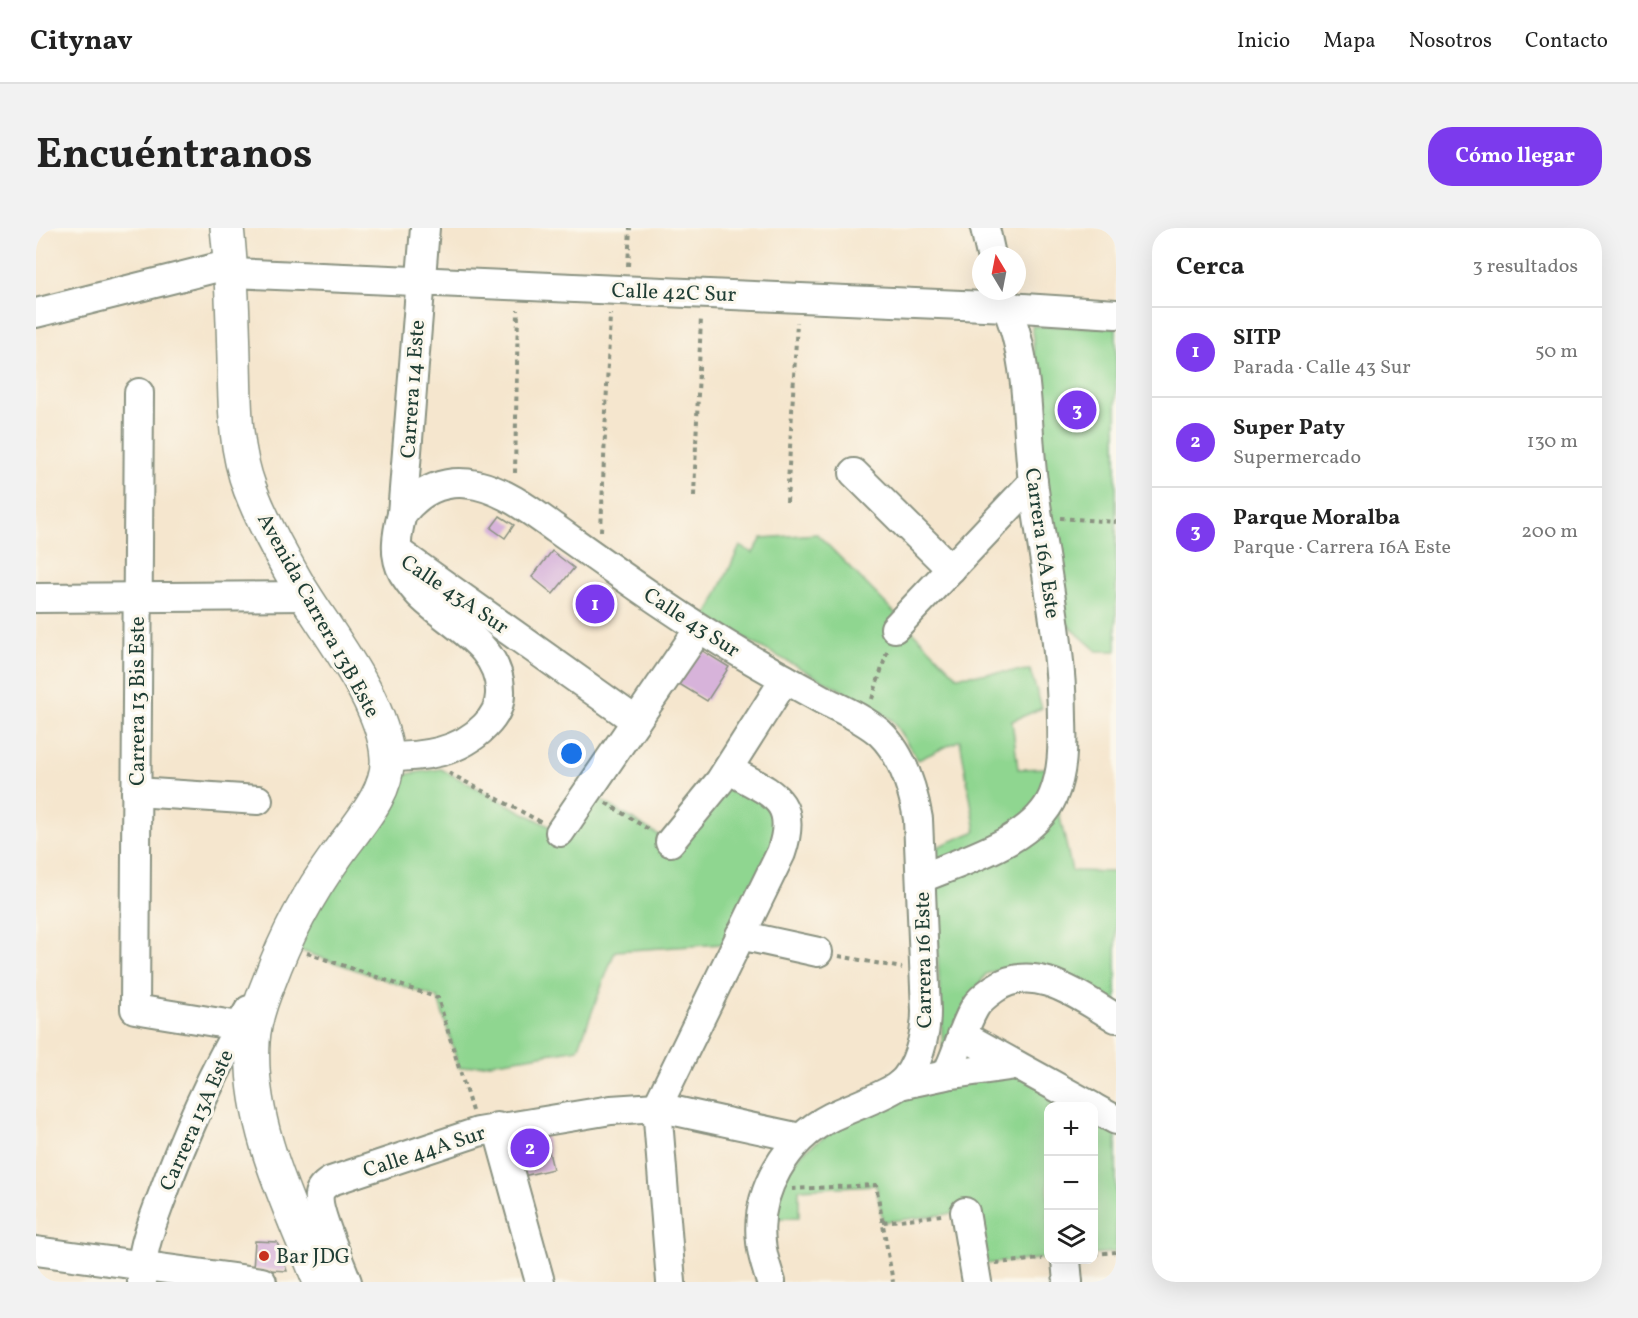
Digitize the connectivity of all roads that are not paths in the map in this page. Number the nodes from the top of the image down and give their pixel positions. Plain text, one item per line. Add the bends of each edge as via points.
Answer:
1 (227, 228) edge
2 (425, 228) edge
3 (984, 228) edge
4 (989, 246) edge
5 (232, 268) junction
6 (420, 281) junction
7 (972, 299) edge
8 (1004, 300) edge
9 (1011, 300) edge
10 (36, 313) edge
11 (1116, 314) edge
12 (139, 393) dead end
13 (854, 473) dead end
14 (1033, 482) junction
15 (402, 514) junction
16 (398, 550) junction
17 (951, 569) junction
18 (306, 596) junction
19 (138, 597) junction
20 (36, 598) edge
21 (895, 628) road end
22 (699, 629) junction
23 (784, 679) junction
24 (636, 721) junction
25 (864, 722) joint
26 (402, 757) junction
27 (728, 769) junction
28 (136, 792) junction
29 (258, 800) dead end
30 (560, 832) road end
31 (670, 842) road end
32 (922, 878) junction
33 (740, 935) junction
34 (818, 952) road end
35 (279, 955) junction
36 (1116, 1018) edge
37 (239, 1026) junction
38 (962, 1035) junction
39 (1016, 1065) junction
40 (946, 1075) junction
41 (899, 1085) junction
42 (1083, 1102) edge
43 (657, 1107) junction
44 (1098, 1110) edge
45 (1116, 1120) edge
46 (488, 1130) junction
47 (800, 1138) junction
48 (965, 1212) road end
49 (36, 1251) edge
50 (1066, 1264) edge
51 (141, 1274) edge
52 (975, 1274) edge
53 (262, 1282) edge
54 (320, 1282) edge
55 (347, 1282) edge
56 (540, 1282) edge
57 (671, 1282) edge
58 (771, 1282) edge
59 (1068, 1282) edge

1 - 5 main road, Avenida Carrera 13B Este
2 - 6 street, Carrera 14 Este
3 - 4 street
5 - 6 street, Calle 42C Sur
5 - 10 street, Calle 42C Sur
5 - 18 main road, Avenida Carrera 13B Este via 239,447 250,489
6 - 7 street, Calle 42C Sur via 798,297
6 - 15 street, Carrera 14 Este
8 - 14 street, Carrera 16A Este via 1022,366
9 - 11 street, Calle 42C Sur
12 - 19 street, Carrera 13 Bis Este
13 - 17 street
14 - 17 street
14 - 32 street, Carrera 16A Este via 1061,674 1060,774 1053,797 1029,828
15 - 16 street, Carrera 14 Este
15 - 22 street, Calle 43 Sur via 427,490 452,483 478,485 515,500
16 - 24 street, Calle 43A Sur
16 - 26 street, Calle 43A Sur via 402,570 421,597 490,656 500,684 500,701 493,719 468,740 454,748
17 - 21 street
18 - 19 street
18 - 26 main road, Avenida Carrera 13B Este via 352,669 384,736
19 - 20 street
19 - 28 street, Carrera 13 Bis Este
22 - 23 street, Calle 43 Sur
22 - 24 street
23 - 25 street, Calle 43 Sur
23 - 27 street
24 - 30 street
25 - 32 street, Carrera 16 Este via 888,742 909,780 918,819
26 - 35 main road, Avenida Carrera 13B Este via 310,893
27 - 31 street
27 - 33 street via 780,802 788,823 781,853
28 - 29 street
28 - 37 street, Carrera 13 Bis Este via 135,1010
32 - 41 street, Carrera 16 Este via 926,1024 914,1063
33 - 34 street
33 - 43 street
35 - 37 street, Carrera 13A Este
35 - 54 main road, Avenida Carrera 13B Este via 257,1015 252,1070 270,1154
36 - 38 street via 1040,978 1019,978 987,994 975,1006
37 - 51 street, Carrera 13A Este via 167,1182 152,1223
38 - 39 street
38 - 40 street
39 - 40 street
39 - 42 street
40 - 41 street
41 - 47 street via 829,1118
43 - 46 street, Calle 44A Sur via 611,1110
43 - 47 street, Calle 44A Sur
43 - 57 street
44 - 45 street
46 - 55 street, Calle 44A Sur via 331,1181 323,1187 319,1196 322,1214
46 - 56 street
47 - 58 street via 779,1166 762,1210 760,1242
48 - 52 street
49 - 51 street
50 - 59 street
51 - 53 street

